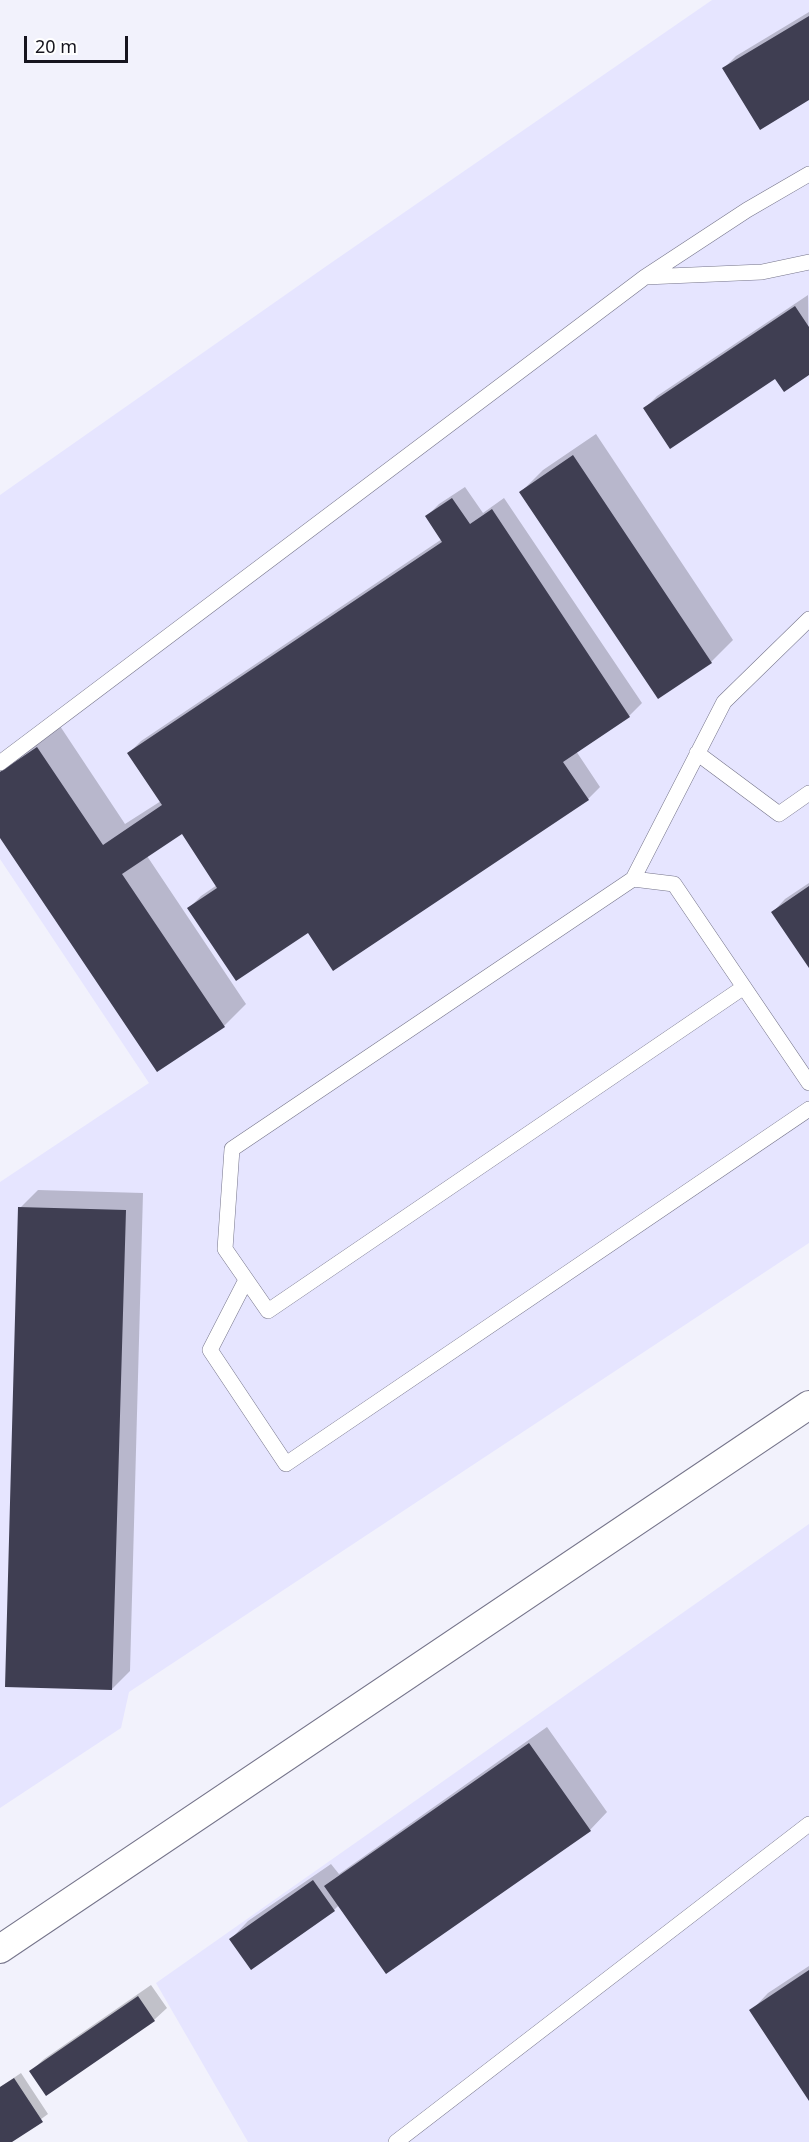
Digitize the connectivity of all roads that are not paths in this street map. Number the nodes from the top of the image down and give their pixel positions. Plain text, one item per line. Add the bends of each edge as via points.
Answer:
1 (809, 174) edge
2 (809, 262) edge
3 (645, 277) junction
4 (809, 619) edge
5 (697, 753) junction
6 (0, 763) edge
7 (809, 794) edge
8 (633, 879) junction
9 (744, 987) junction
10 (809, 1083) edge
11 (809, 1109) edge
12 (246, 1280) junction
13 (809, 1405) edge
14 (809, 1824) edge
15 (0, 1949) edge
16 (396, 2142) edge

1 - 3 lane
2 - 3 lane via 762,272
3 - 6 lane
4 - 5 lane via 724,702
5 - 7 lane via 779,814
5 - 8 lane
8 - 9 lane via 674,884
8 - 12 lane via 232,1149 225,1249
9 - 10 lane
9 - 12 lane via 268,1311
11 - 12 lane via 286,1464 210,1350
13 - 15 street
14 - 16 lane

